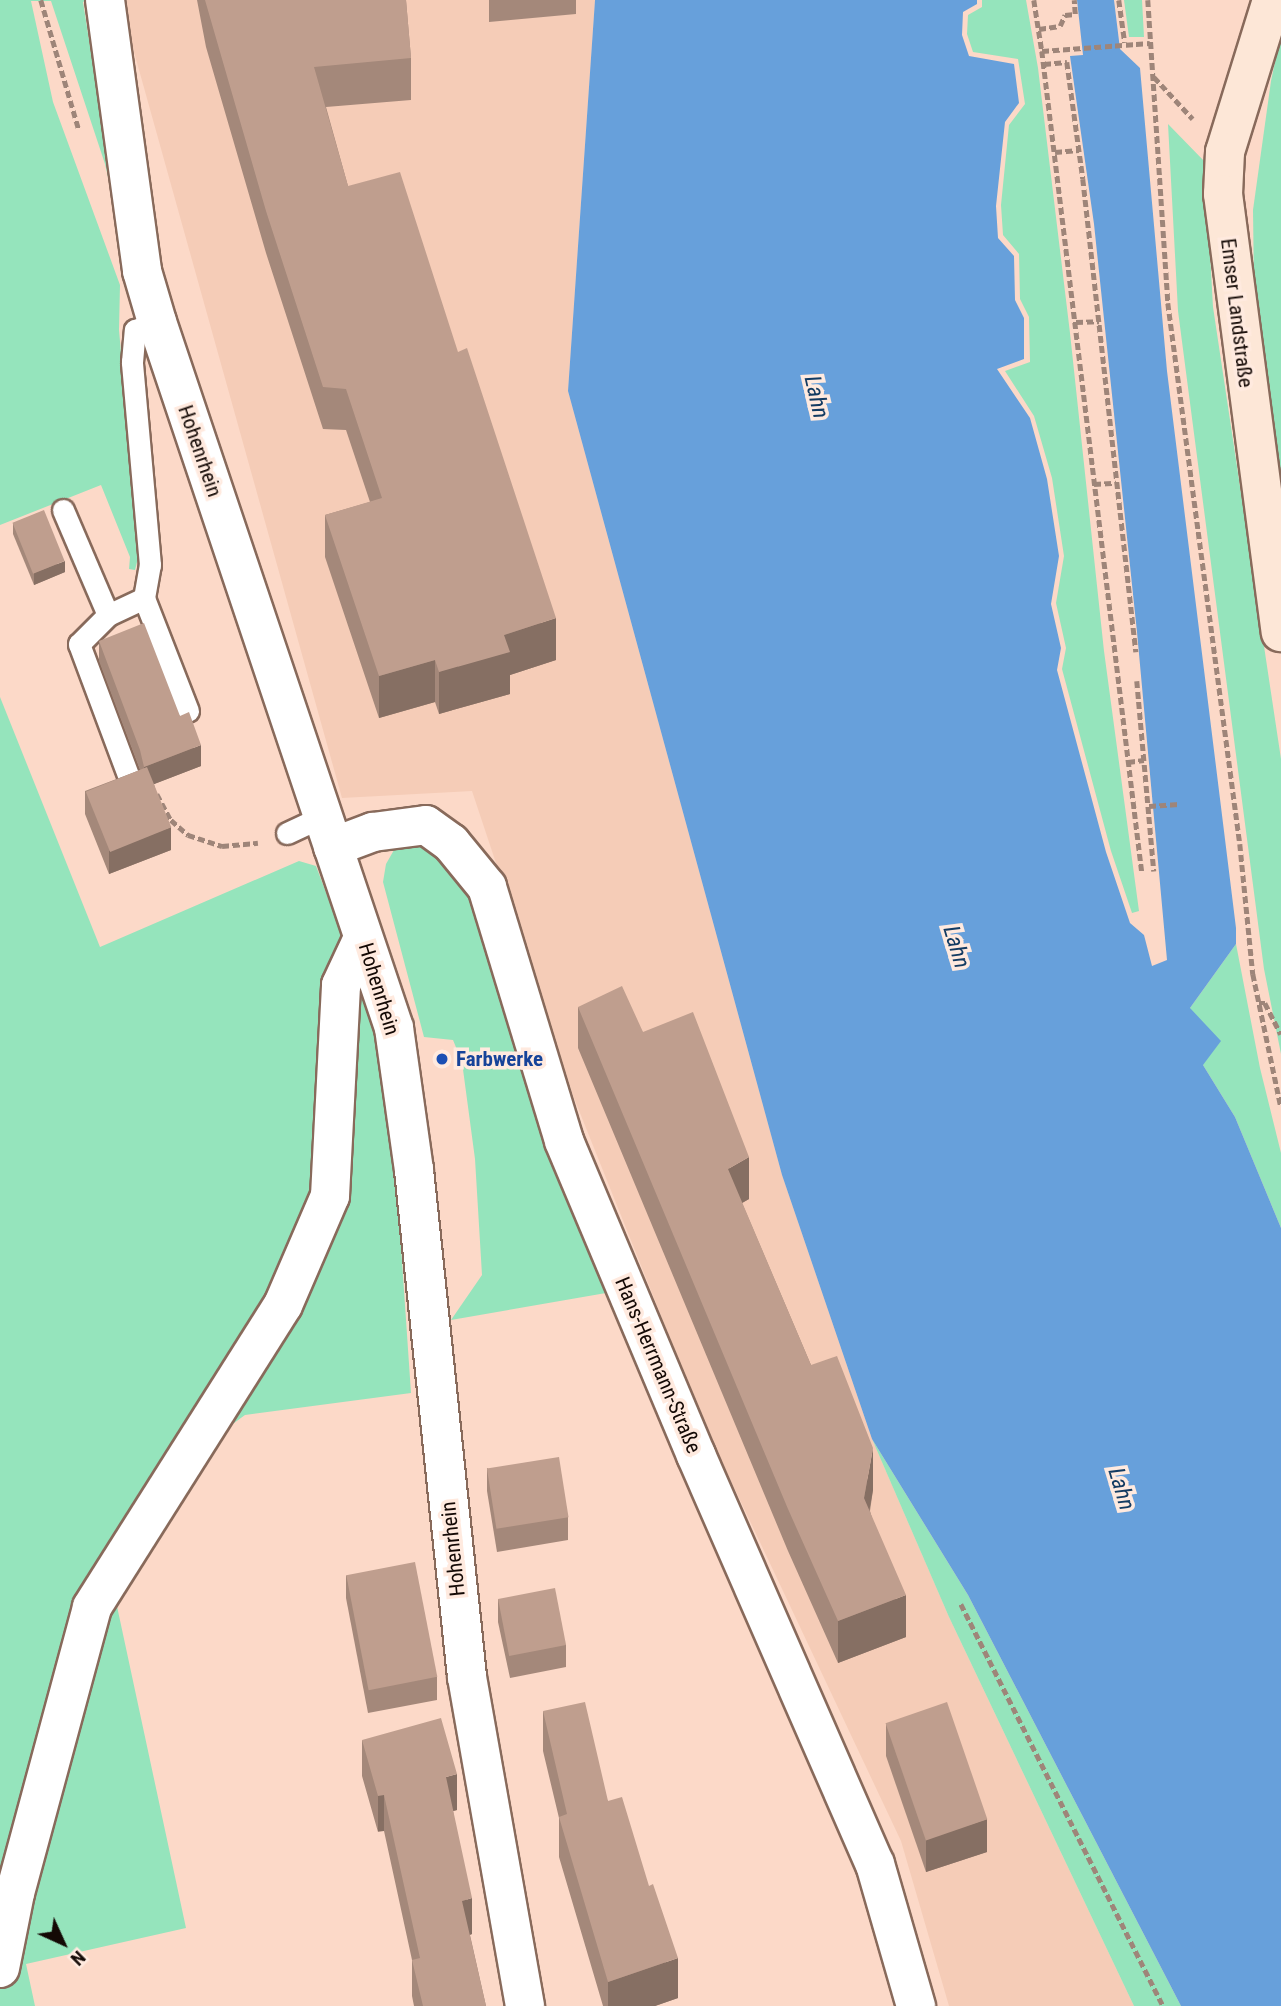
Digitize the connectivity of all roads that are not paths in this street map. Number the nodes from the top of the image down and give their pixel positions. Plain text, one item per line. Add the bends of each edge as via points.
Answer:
1 (105, 0) edge
2 (1272, 0) edge
3 (157, 322) junction
4 (63, 510) dead end
5 (144, 598) junction
6 (108, 615) junction
7 (1281, 632) edge
8 (188, 711) edge
9 (128, 775) edge
10 (328, 832) junction
11 (287, 833) road end
12 (363, 938) junction
13 (0, 1968) edge
14 (525, 2006) edge
15 (916, 2006) edge

1 - 3 street, Hohenrhein via 142,271
2 - 7 street, Emser Landstraße via 1225,152 1223,194
3 - 5 lane via 135,330 132,362 150,565
3 - 10 street, Hohenrhein
4 - 6 lane
5 - 6 lane
5 - 8 lane
6 - 9 lane via 79,644
10 - 11 lane
10 - 12 street, Hohenrhein
10 - 15 street, Hans-Herrmann-Straße via 426,825 452,843 486,887 564,1141 875,1864
12 - 13 street via 341,985 330,1196 283,1305 92,1607 15,1893
12 - 14 street, Hohenrhein via 394,1028 414,1170 467,1677

